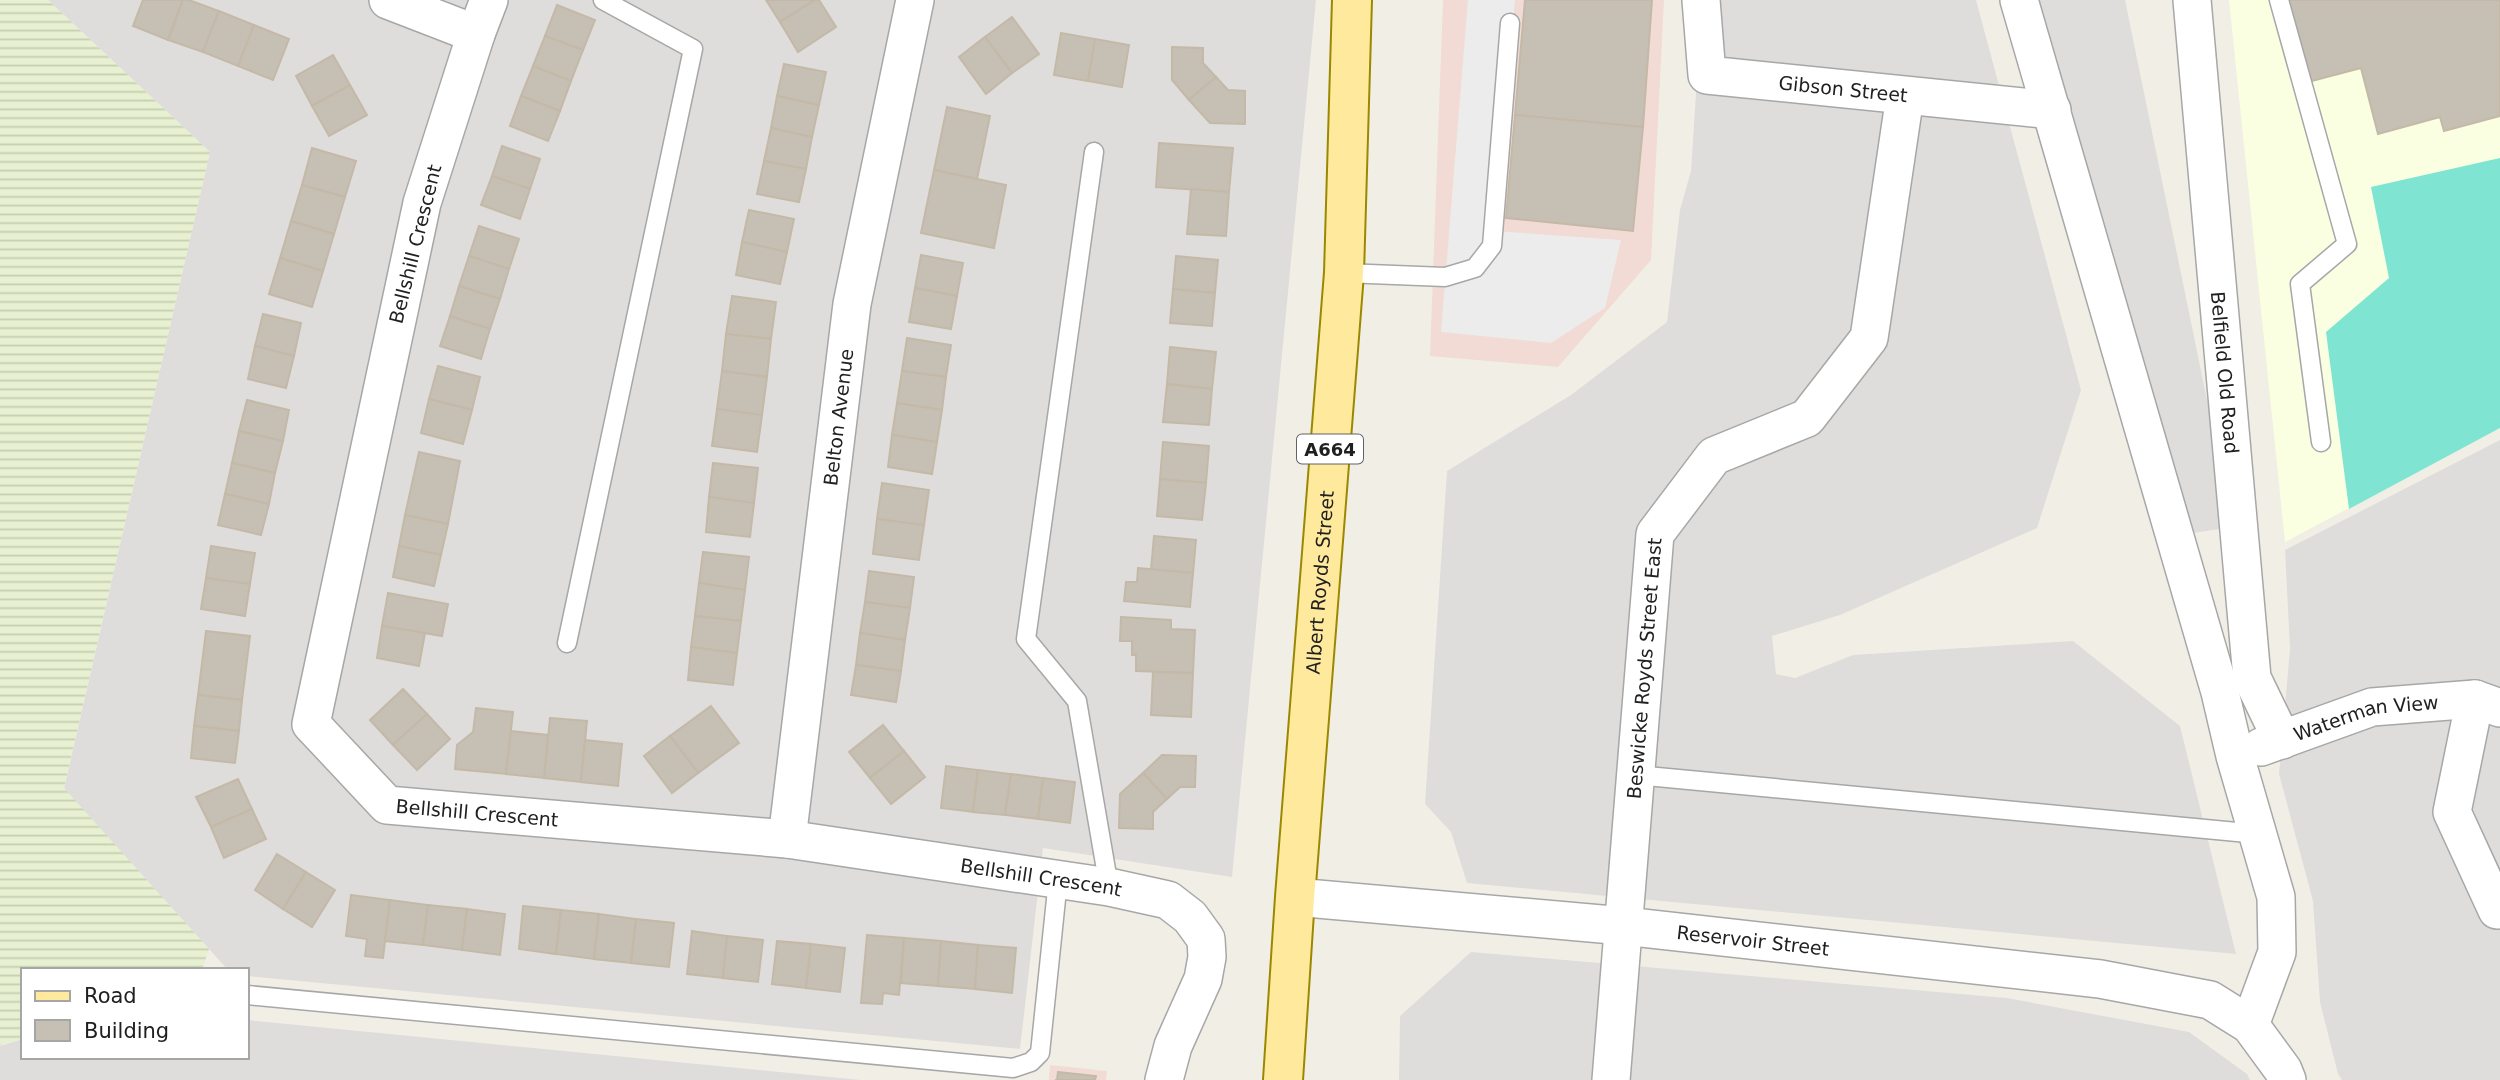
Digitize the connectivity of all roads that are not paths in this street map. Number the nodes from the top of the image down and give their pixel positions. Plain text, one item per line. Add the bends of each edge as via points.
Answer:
1 (388, 0) edge
2 (489, 0) edge
3 (603, 0) edge
4 (915, 0) edge
5 (1352, 0) edge
6 (1701, 0) edge
7 (2019, 0) edge
8 (2192, 0) edge
9 (2279, 0) edge
10 (1510, 23) dead end
11 (476, 34) junction
12 (1905, 96) junction
13 (2052, 110) junction
14 (1094, 152) dead end
15 (1344, 273) junction
16 (2321, 442) dead end
17 (567, 643) dead end
18 (2488, 704) edge
19 (2282, 740) junction
20 (2235, 756) junction
21 (1636, 775) junction
22 (2258, 835) junction
23 (787, 839) junction
24 (1058, 880) junction
25 (1109, 887) junction
26 (1295, 897) junction
27 (2497, 910) dead end
28 (1624, 926) junction
29 (248, 995) edge
30 (2250, 1025) junction
31 (1164, 1080) edge
32 (1283, 1080) edge
33 (1611, 1080) edge
34 (2287, 1080) edge

1 - 11 street
2 - 11 street, Bellshill Crescent
3 - 17 lane via 693,49
4 - 23 street, Belton Avenue via 852,304
5 - 15 main road, Albert Royds Street / A664
6 - 12 street, Gibson Street via 1707,75
7 - 13 street
8 - 19 street, Belfield Old Road via 2252,678
9 - 16 lane via 2347,244 2300,284
10 - 15 lane via 1492,246 1475,268 1445,277
11 - 23 street, Bellshill Crescent via 422,203 311,724 387,805
12 - 13 street, Gibson Street
12 - 21 street, Beswicke Royds Street East via 1870,338 1807,418 1714,456 1655,534
13 - 20 street
14 - 25 lane via 1026,639 1077,701
15 - 26 main road, Albert Royds Street / A664
18 - 19 street, Waterman View via 2372,707
18 - 27 street via 2452,812
19 - 20 street, Waterman View
20 - 22 street
21 - 22 lane
21 - 28 street, Beswicke Royds Street East
22 - 30 street via 2276,897 2277,952
23 - 24 street, Bellshill Crescent
24 - 25 street, Bellshill Crescent
24 - 29 lane via 1040,1052 1031,1062 1013,1068
25 - 31 street, Bellshill Crescent via 1168,900 1190,917 1206,939 1203,979 1173,1046
26 - 28 street, Reservoir Street
26 - 32 main road, Albert Royds Street / A664
28 - 30 street, Reservoir Street via 2100,979 2210,1000
28 - 33 street, Beswicke Royds Street East
30 - 34 street

